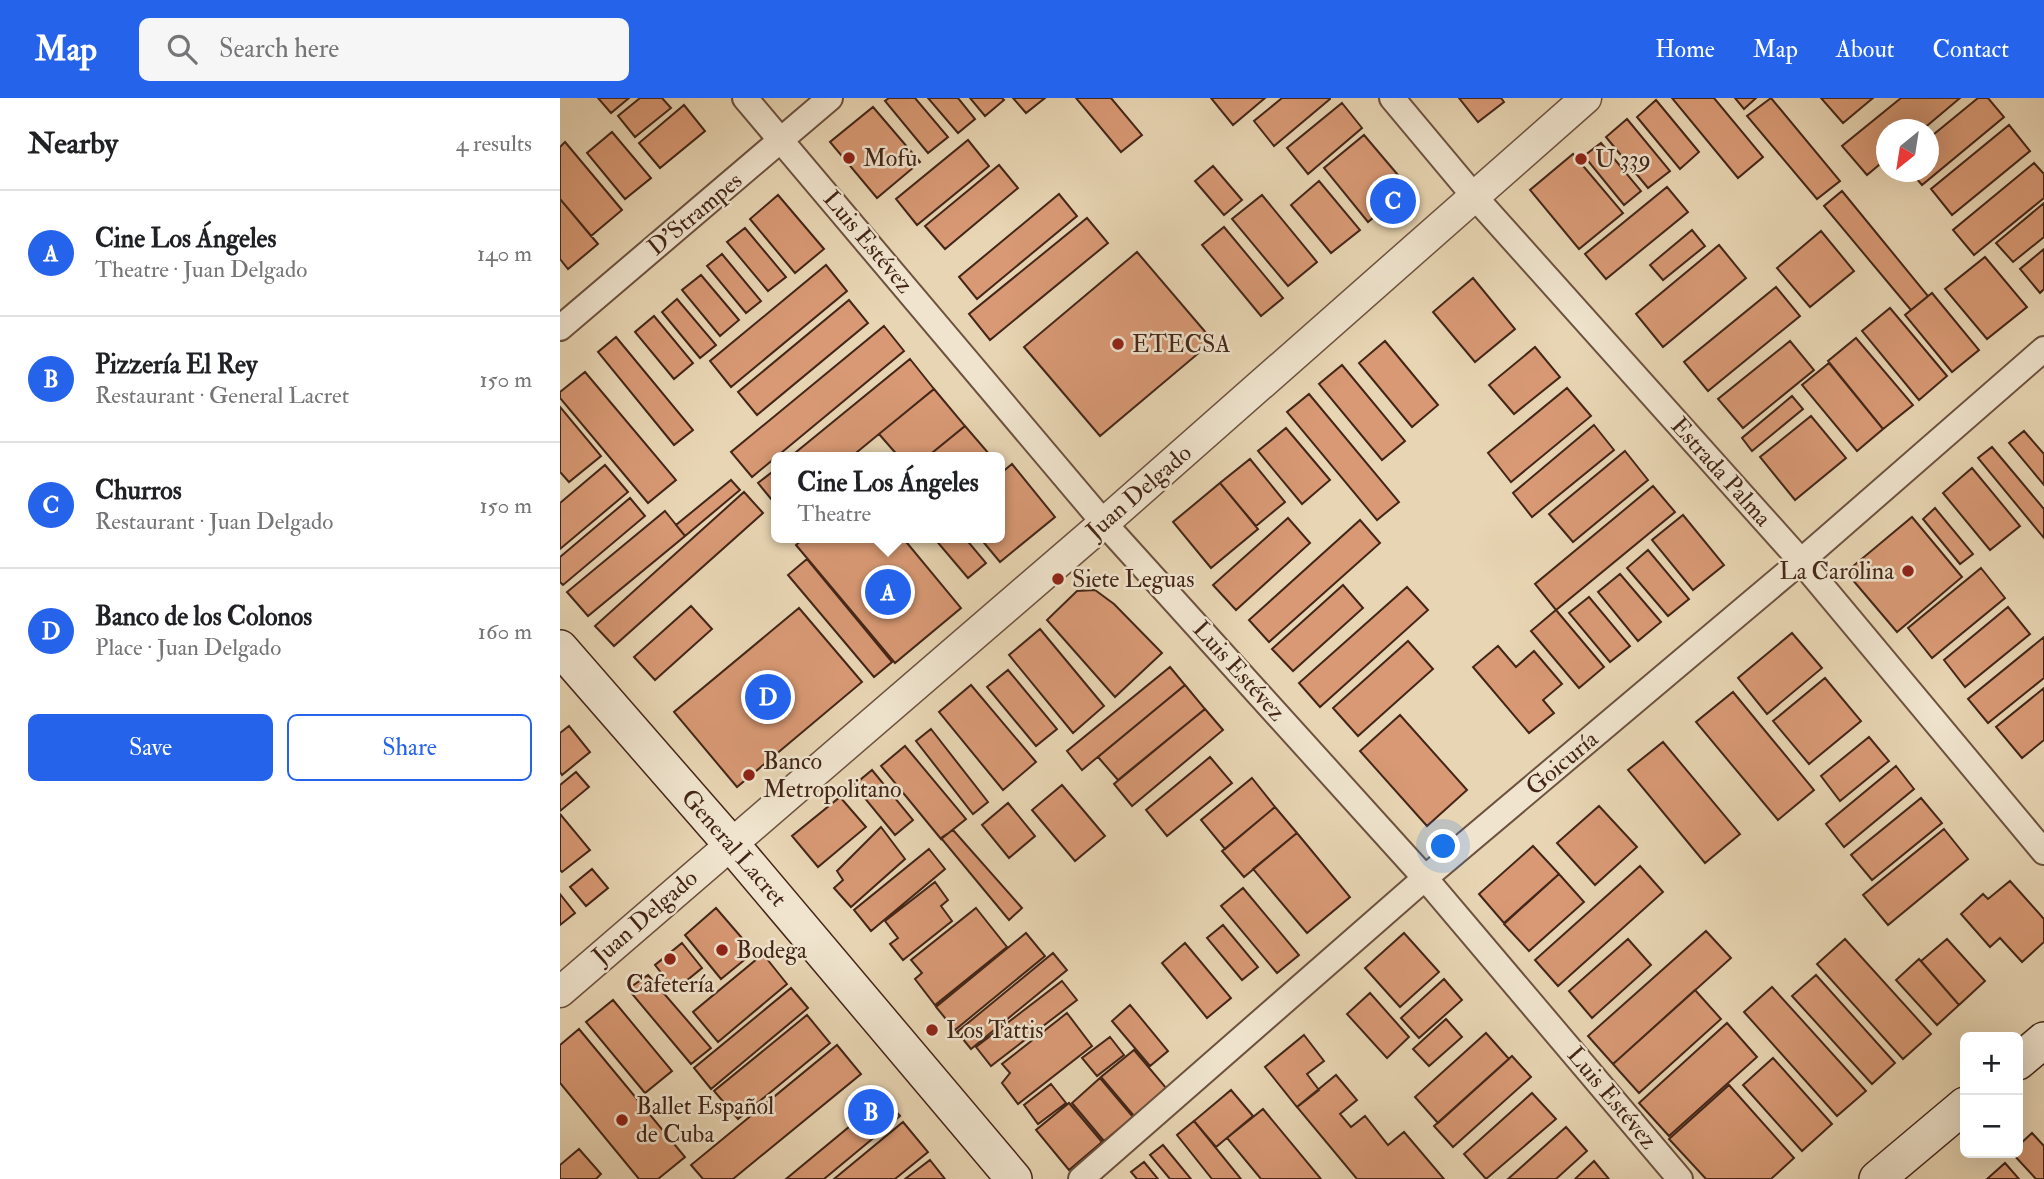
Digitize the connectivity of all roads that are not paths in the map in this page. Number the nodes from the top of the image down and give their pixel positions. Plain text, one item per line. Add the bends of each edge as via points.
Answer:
1 (745, 98) edge
2 (830, 98) edge
3 (1392, 98) edge
4 (1586, 98) edge
5 (782, 140) junction
6 (1474, 196) junction
7 (560, 328) edge
8 (2044, 349) edge
9 (1104, 523) junction
10 (1801, 561) junction
11 (560, 648) edge
12 (731, 844) junction
13 (2044, 852) edge
14 (1425, 878) junction
15 (560, 992) edge
16 (2044, 1040) edge
17 (2023, 1058) edge
18 (1960, 1109) edge
19 (1014, 1179) edge
20 (1081, 1179) edge
21 (1680, 1179) edge
22 (1877, 1179) edge

1 - 5 street, Luis Estévez
2 - 5 street, D'Strampes
3 - 6 street, Estrada Palma
4 - 6 street, Juan Delgado
5 - 7 street, D'Strampes
5 - 9 street, Luis Estévez
6 - 9 street, Juan Delgado
6 - 10 street, Estrada Palma
8 - 10 street, Goicuría
9 - 12 street, Juan Delgado
9 - 14 street, Luis Estévez
10 - 13 street, Estrada Palma
10 - 14 street, Goicuría
11 - 12 main road, General Lacret
12 - 15 street, Juan Delgado
12 - 19 main road, General Lacret
14 - 20 street, Goicuría
14 - 21 street, Luis Estévez
16 - 17 main road
18 - 22 main road

